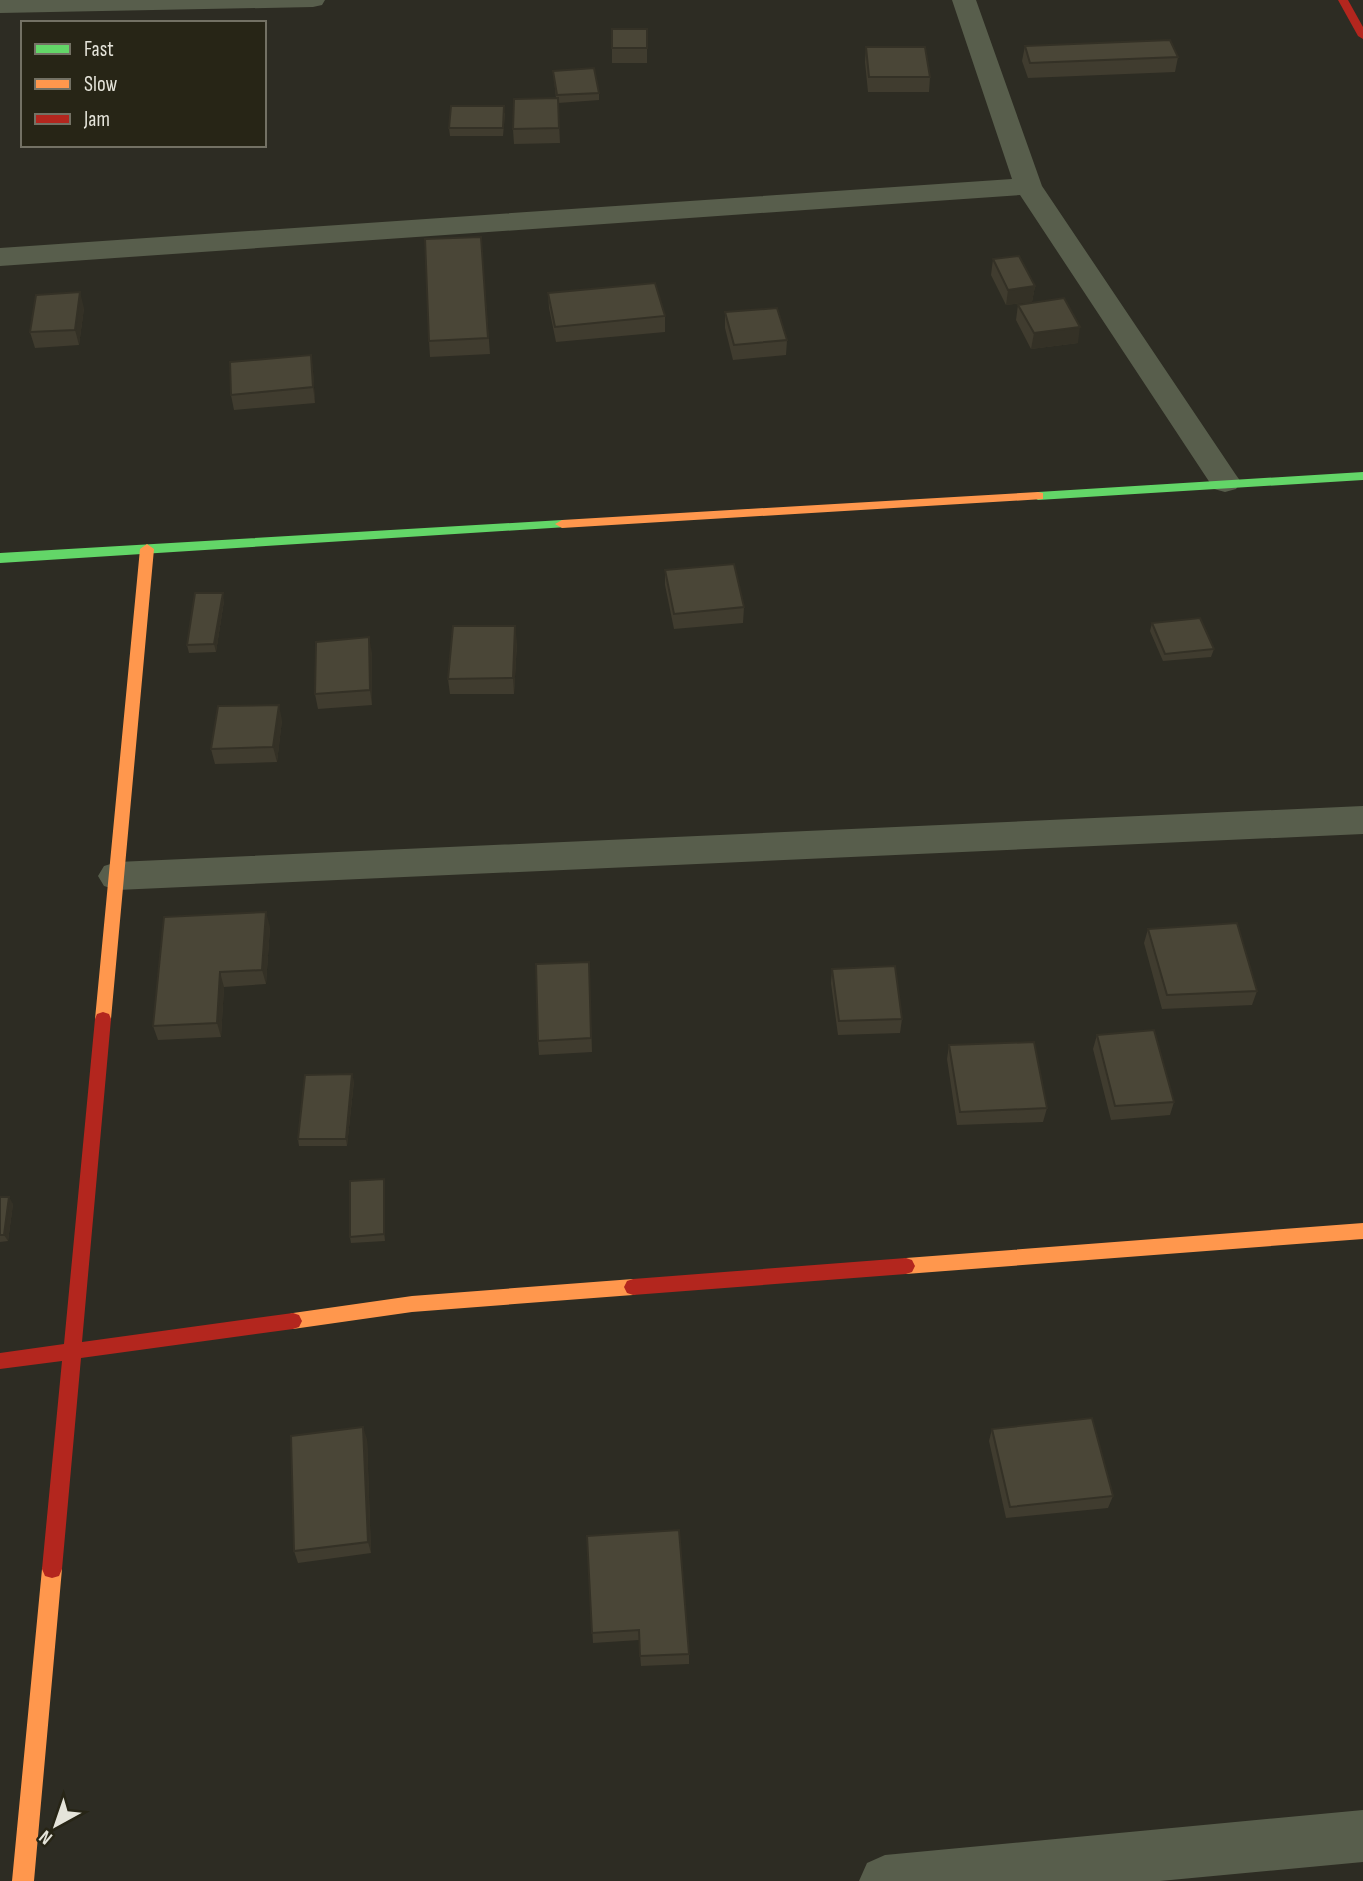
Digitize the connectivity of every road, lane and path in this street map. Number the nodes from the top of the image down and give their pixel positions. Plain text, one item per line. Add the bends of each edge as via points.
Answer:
1 (313, 0) edge
2 (964, 0) edge
3 (1343, 0) edge
4 (0, 6) edge
5 (1363, 36) edge
6 (1028, 186) junction
7 (0, 257) edge
8 (1363, 476) edge
9 (1225, 482) junction
10 (147, 549) junction
11 (0, 558) edge
12 (1363, 820) edge
13 (117, 876) junction
14 (1363, 1231) edge
15 (73, 1351) junction
16 (0, 1362) edge
17 (1363, 1836) edge
18 (23, 1881) edge
19 (885, 1881) edge

1 - 4 street
2 - 6 street
3 - 5 street
6 - 7 street
6 - 9 street
8 - 9 street
9 - 10 street
10 - 11 street
10 - 13 street
12 - 13 street
13 - 15 street
14 - 15 street via 412,1304
15 - 16 street
15 - 18 street
17 - 19 street

